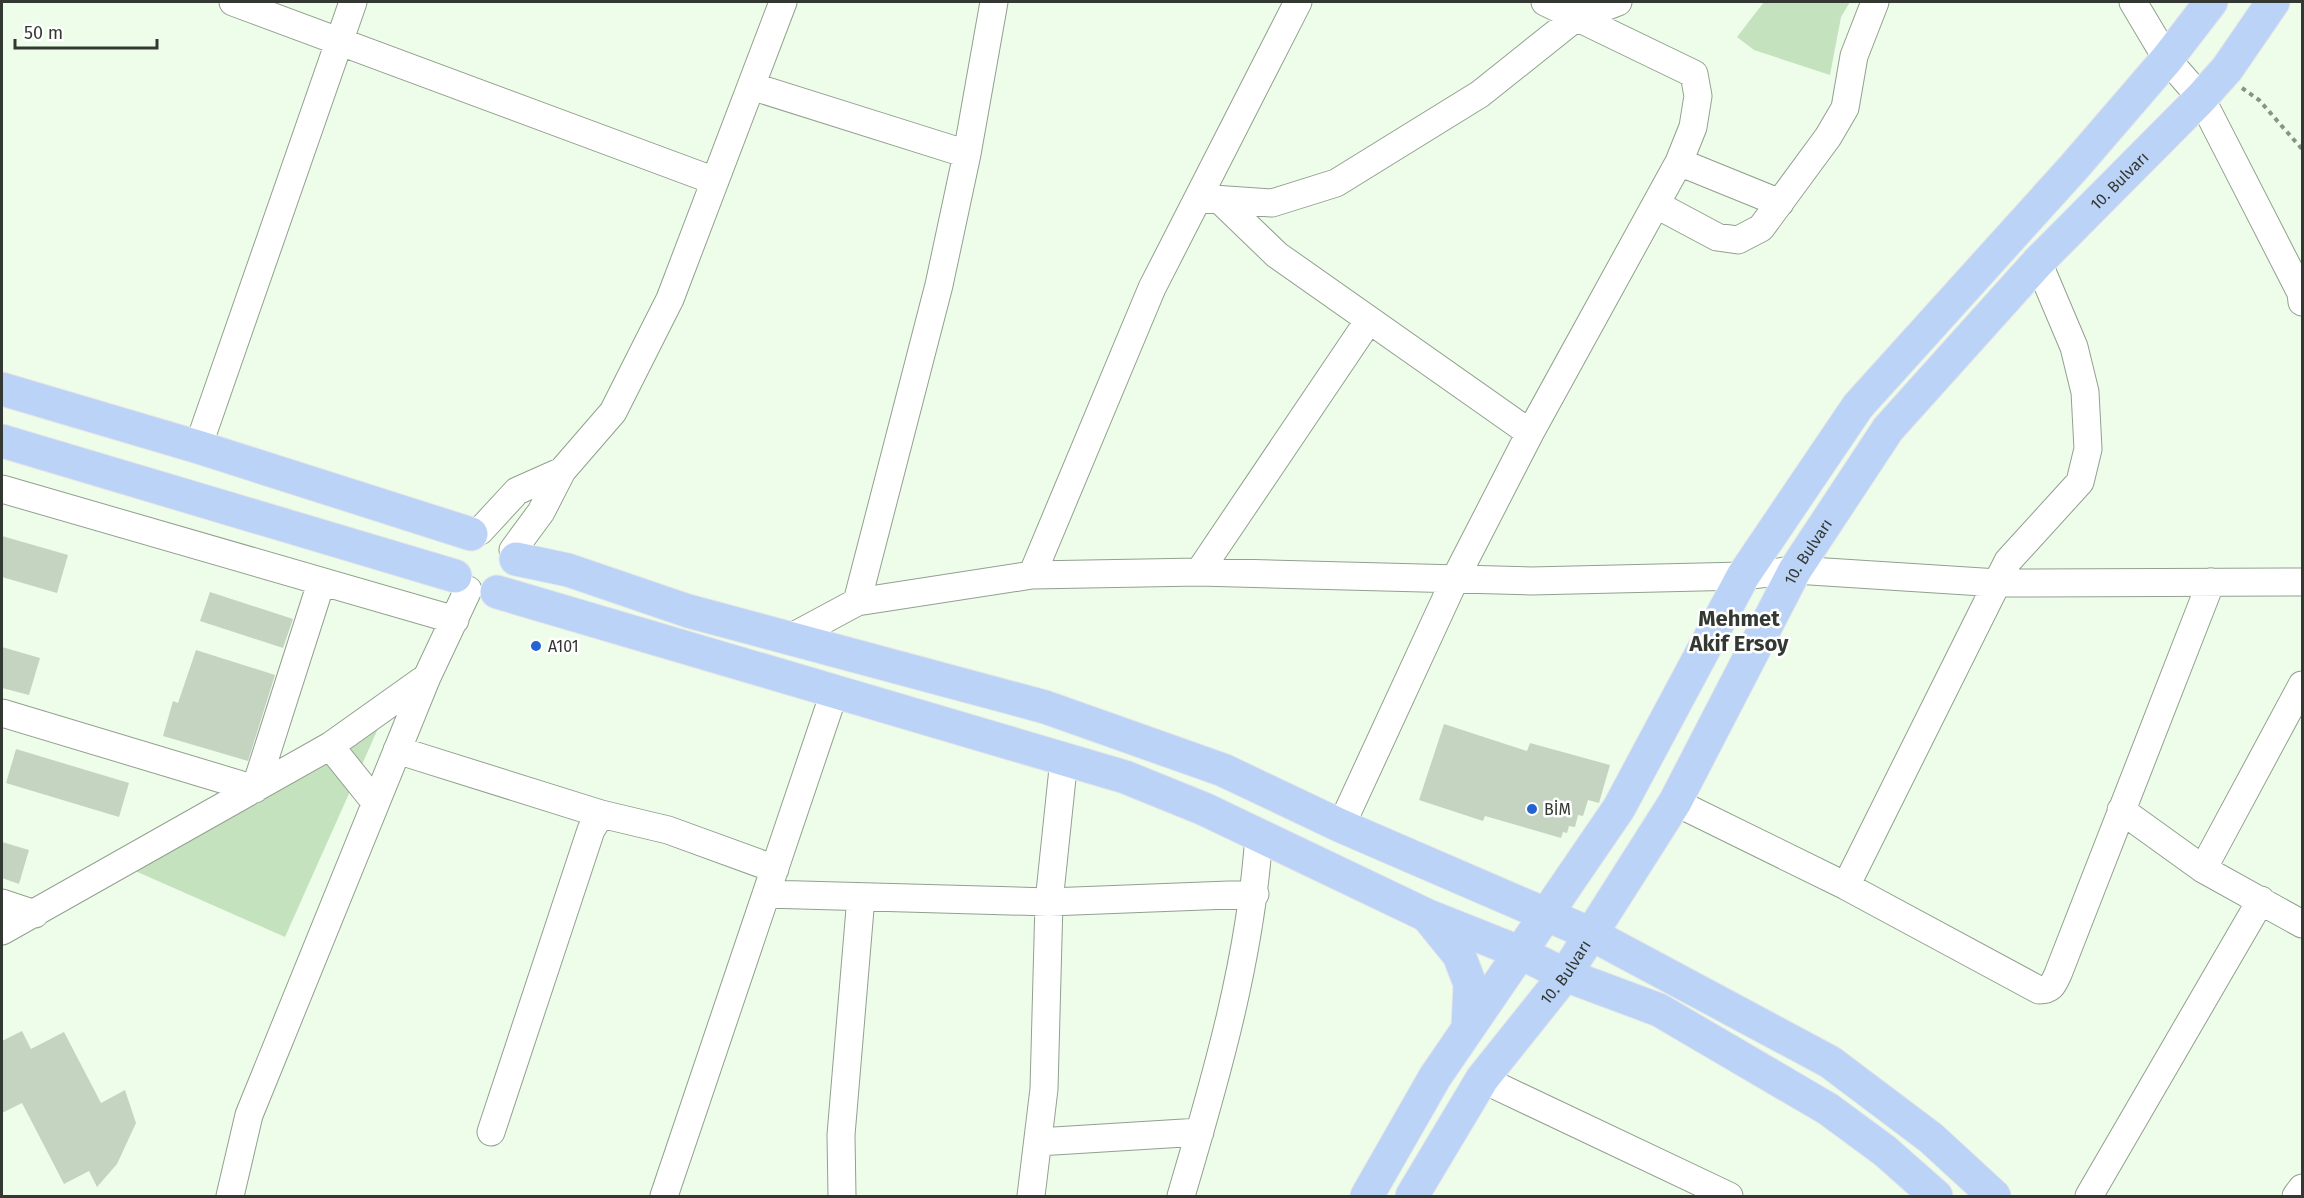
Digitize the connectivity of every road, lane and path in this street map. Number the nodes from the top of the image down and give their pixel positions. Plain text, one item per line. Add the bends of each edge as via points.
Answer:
1 (233, 2) edge
2 (353, 2) edge
3 (783, 2) edge
4 (994, 2) edge
5 (1298, 2) edge
6 (1545, 2) edge
7 (1618, 2) edge
8 (1875, 2) edge
9 (2133, 2) edge
10 (2211, 2) edge
11 (2273, 2) edge
12 (1577, 17) junction
13 (339, 40) junction
14 (2167, 59) junction
15 (2227, 69) junction
16 (751, 86) junction
17 (2201, 98) junction
18 (2302, 149) edge
19 (967, 154) junction
20 (1679, 162) junction
21 (715, 181) junction
22 (1209, 200) junction
23 (1780, 203) junction
24 (1657, 206) junction
25 (2038, 262) junction
26 (2302, 302) edge
27 (1369, 320) junction
28 (2, 389) edge
29 (1530, 433) junction
30 (2, 441) edge
31 (198, 447) junction
32 (562, 471) junction
33 (2, 489) edge
34 (475, 532) junction
35 (514, 555) junction
36 (1795, 570) junction
37 (1199, 572) junction
38 (1032, 575) junction
39 (1743, 576) junction
40 (1455, 579) junction
41 (2211, 582) junction
42 (2302, 582) edge
43 (321, 583) junction
44 (1998, 583) junction
45 (473, 586) junction
46 (857, 602) junction
47 (455, 620) junction
48 (790, 638) junction
49 (427, 678) junction
50 (2302, 685) edge
51 (834, 693) junction
52 (2, 712) edge
53 (330, 746) junction
54 (397, 750) junction
55 (1064, 759) junction
56 (255, 789) junction
57 (375, 802) junction
58 (1675, 802) junction
59 (2121, 810) junction
60 (601, 814) junction
61 (1341, 825) junction
62 (1259, 834) junction
63 (775, 869) junction
64 (2204, 869) junction
65 (1846, 886) junction
66 (766, 894) junction
67 (1255, 894) junction
68 (861, 897) junction
69 (2261, 900) junction
70 (1049, 902) junction
71 (2, 903) edge
72 (1545, 913) junction
73 (35, 914) junction
74 (1426, 915) junction
75 (2302, 924) edge
76 (2, 931) edge
77 (1591, 934) junction
78 (1519, 952) junction
79 (1565, 975) junction
80 (1659, 1010) junction
81 (1467, 1028) junction
82 (1505, 1046) junction
83 (1482, 1079) junction
84 (490, 1132) dead end
85 (1200, 1132) junction
86 (1038, 1142) junction
87 (2302, 1188) edge
88 (1935, 1196) edge
89 (2090, 1196) edge
90 (230, 1197) edge
91 (664, 1197) edge
92 (842, 1197) edge
93 (1031, 1197) edge
94 (1181, 1197) edge
95 (1367, 1197) edge
96 (1412, 1197) edge
97 (1729, 1197) edge
98 (1994, 1197) edge
99 (2296, 1197) edge

1 - 13 street
2 - 13 street
3 - 16 street
4 - 19 street
5 - 22 street
6 - 12 street
7 - 12 street
8 - 23 street via 1854,56 1845,108
9 - 14 street
10 - 14 main road
11 - 15 main road, 10. Bulvarı
12 - 20 street via 1694,74 1698,96 1693,127
12 - 22 street via 1480,94 1335,183 1272,203
13 - 21 street
13 - 31 street
14 - 17 street
14 - 39 main road via 1858,406
15 - 17 main road, 10. Bulvarı
15 - 18 path
16 - 19 street
16 - 21 street
17 - 25 main road, 10. Bulvarı
17 - 26 street via 2301,293
19 - 46 street via 939,285
20 - 23 street
20 - 24 street
21 - 32 street via 670,299 613,412
22 - 27 street via 1277,255
22 - 38 street via 1152,288
23 - 24 street via 1761,228 1738,240 1717,237
24 - 29 street
25 - 36 main road, 10. Bulvarı via 1887,429
25 - 44 street via 2074,347 2085,392 2088,449 2080,482 2008,561
27 - 29 street
27 - 37 street
28 - 31 main road
29 - 40 street
30 - 45 main road
31 - 34 main road
32 - 34 street via 517,491
32 - 35 street
33 - 43 street
34 - 35 main road via 500,535
34 - 45 main road via 456,547 452,566
35 - 45 main road via 511,579
35 - 48 main road via 688,611
36 - 39 street
36 - 44 street
36 - 58 main road, 10. Bulvarı
37 - 38 street
37 - 40 street
38 - 46 street
39 - 40 street
39 - 72 main road via 1619,808
40 - 61 street
41 - 42 street
41 - 44 street
41 - 59 street
43 - 47 street
43 - 56 street
44 - 65 street
45 - 47 street
45 - 51 main road
46 - 48 street
47 - 49 street
48 - 61 main road via 1045,708 1223,770
49 - 53 street
49 - 54 street
50 - 64 street
51 - 55 main road
51 - 63 street
52 - 56 street
53 - 56 street
53 - 57 street
54 - 57 street
54 - 60 street
55 - 62 main road via 1125,777
55 - 70 street
56 - 73 street
57 - 90 street via 249,1115
58 - 65 street
58 - 77 main road, 10. Bulvarı
59 - 64 street
59 - 65 street via 2058,974 2047,990 2033,987
60 - 63 street via 668,830
60 - 84 street via 591,830
61 - 72 main road
62 - 67 street
62 - 74 main road
63 - 66 street
64 - 69 street
66 - 68 street
66 - 91 street
67 - 70 street
67 - 85 street via 1239,978
68 - 70 street
68 - 92 street via 842,1124
69 - 75 street
69 - 89 street
70 - 86 street via 1044,1089
71 - 73 street
72 - 77 main road
72 - 78 main road
73 - 76 street
74 - 78 main road
74 - 81 main road via 1459,955 1470,984
77 - 79 main road, 10. Bulvarı
77 - 98 main road via 1830,1062 1931,1138
78 - 79 main road
78 - 81 main road
79 - 80 main road
79 - 82 main road, 10. Bulvarı
80 - 82 main road via 1585,1001 1556,1008
80 - 88 main road via 1828,1108
81 - 95 main road
82 - 83 main road, 10. Bulvarı
83 - 96 main road, 10. Bulvarı
83 - 97 street
85 - 86 street
85 - 94 street
86 - 93 street
87 - 99 street

